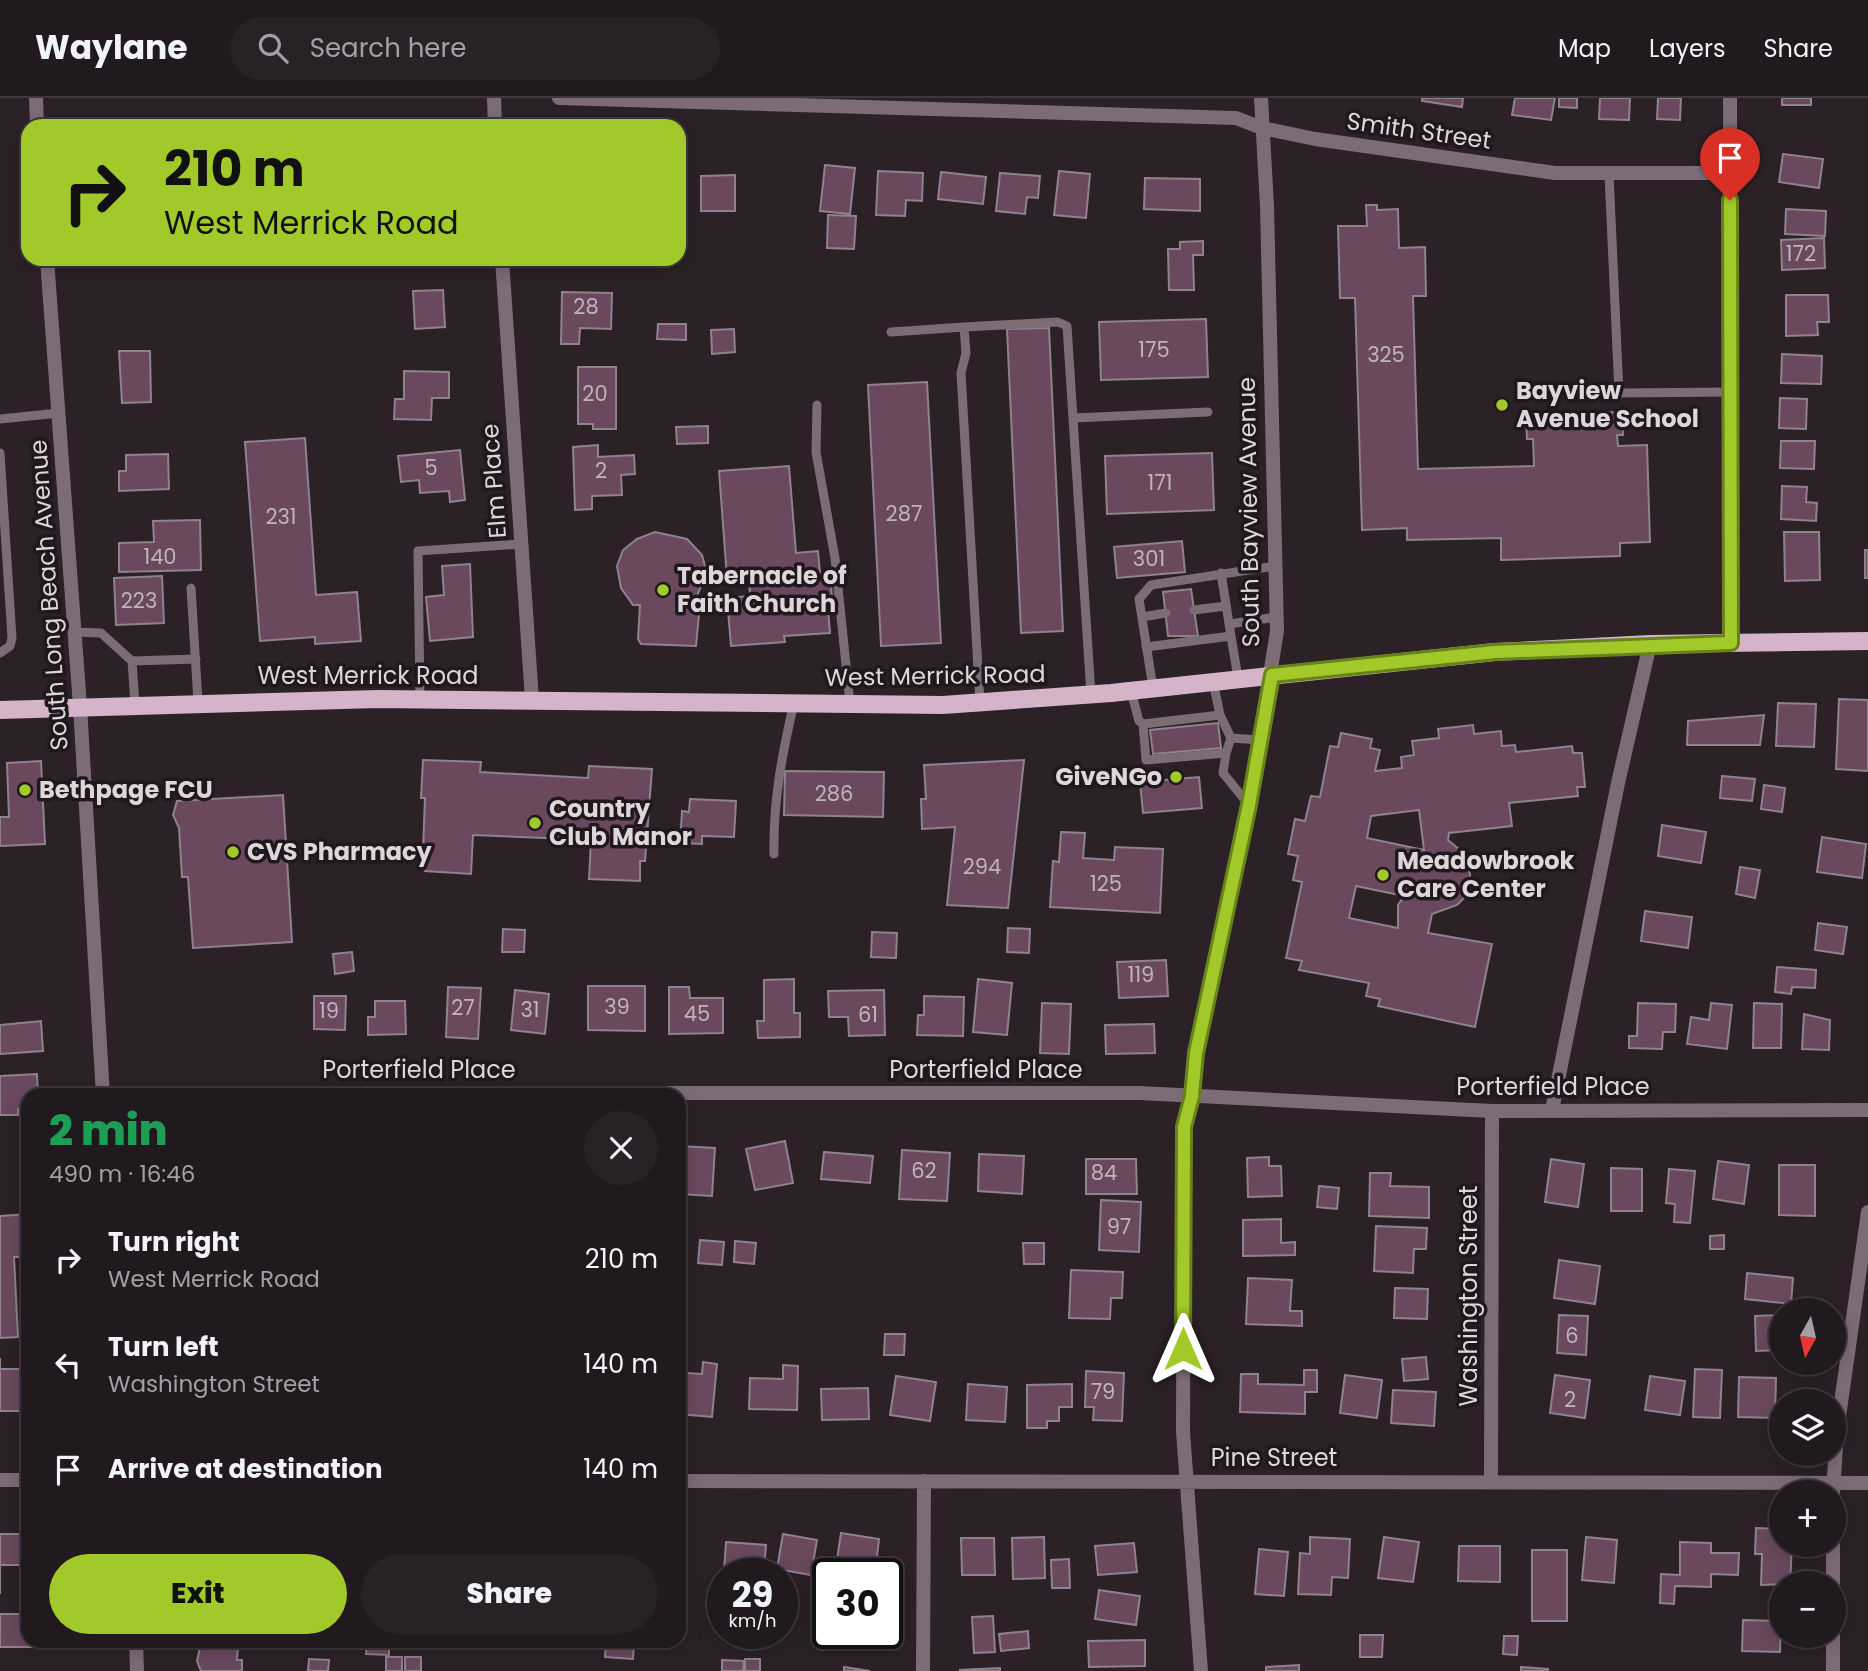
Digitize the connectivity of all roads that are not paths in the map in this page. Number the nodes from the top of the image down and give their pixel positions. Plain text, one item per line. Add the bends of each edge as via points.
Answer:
1 (36, 98) edge
2 (494, 98) edge
3 (559, 98) edge
4 (1261, 98) edge
5 (1730, 98) edge
6 (37, 119) edge
7 (495, 119) edge
8 (1262, 128) junction
9 (1730, 173) junction
10 (1609, 174) junction
11 (48, 266) edge
12 (502, 266) edge
13 (964, 327) junction
14 (891, 332) dead end
15 (1731, 392) junction
16 (817, 405) dead end
17 (1208, 412) dead end
18 (59, 413) junction
19 (1074, 418) junction
20 (0, 419) edge
21 (0, 453) edge
22 (521, 544) junction
23 (1275, 566) junction
24 (1221, 573) junction
25 (191, 588) dead end
26 (1226, 606) junction
27 (1194, 610) dead end
28 (1166, 613) dead end
29 (1142, 617) junction
30 (1276, 617) junction
31 (1230, 624) junction
32 (74, 632) junction
33 (1231, 636) junction
34 (1868, 641) edge
35 (1731, 643) junction
36 (1650, 645) junction
37 (1146, 647) junction
38 (0, 653) edge
39 (196, 659) junction
40 (132, 661) junction
41 (1272, 675) junction
42 (1238, 678) junction
43 (1213, 681) junction
44 (1153, 688) junction
45 (1131, 691) junction
46 (1091, 695) junction
47 (420, 699) junction
48 (532, 700) junction
49 (198, 702) junction
50 (794, 703) junction
51 (980, 703) junction
52 (135, 704) junction
53 (850, 704) junction
54 (80, 706) junction
55 (0, 710) edge
56 (1220, 715) junction
57 (1143, 724) junction
58 (1231, 737) junction
59 (1260, 740) junction
60 (1226, 753) junction
61 (1249, 805) junction
62 (774, 854) dead end
63 (103, 1088) edge
64 (686, 1093) edge
65 (1192, 1096) junction
66 (1552, 1110) junction
67 (1868, 1110) edge
68 (1492, 1111) junction
69 (1868, 1212) edge
70 (0, 1480) edge
71 (21, 1480) edge
72 (1834, 1480) edge
73 (686, 1481) edge
74 (924, 1481) junction
75 (1188, 1481) junction
76 (1491, 1481) junction
77 (1868, 1483) edge
78 (1846, 1486) edge
79 (1769, 1487) edge
80 (135, 1648) edge
81 (1833, 1648) edge
82 (137, 1671) edge
83 (923, 1671) edge
84 (1201, 1671) edge
85 (1833, 1671) edge

1 - 6 street
2 - 7 street
3 - 8 street, Smith Street via 1236,118
4 - 8 street, South Bayview Avenue
5 - 9 street
8 - 10 street, Smith Street via 1555,173
8 - 23 street, South Bayview Avenue
9 - 10 street, Smith Street
9 - 15 street
10 - 15 lane via 1619,393
11 - 18 street, South Long Beach Avenue
12 - 22 street, Elm Place
13 - 14 lane
13 - 19 lane via 1058,322 1067,326
13 - 51 lane via 966,353 961,373
15 - 35 street
16 - 53 lane via 816,452 835,558
17 - 19 lane
18 - 20 lane
18 - 32 street, South Long Beach Avenue
19 - 46 lane
21 - 38 lane via 12,638
22 - 47 lane via 418,551
22 - 48 street, Elm Place
23 - 24 lane
23 - 30 street, South Bayview Avenue
24 - 26 lane
24 - 29 lane via 1151,584 1139,599
25 - 39 lane
26 - 27 lane
26 - 31 lane
28 - 29 lane
29 - 37 lane
30 - 31 lane
30 - 41 street, South Bayview Avenue
31 - 33 lane
32 - 40 lane via 101,633
32 - 54 street, South Long Beach Avenue
33 - 37 lane
33 - 42 lane
34 - 35 main road, West Merrick Road
35 - 36 main road, West Merrick Road
36 - 41 main road, West Merrick Road via 1495,652
36 - 66 street
37 - 44 lane
39 - 40 lane
39 - 49 lane
40 - 52 lane
41 - 42 main road, West Merrick Road
41 - 59 street, South Bayview Avenue
42 - 43 main road, West Merrick Road
43 - 44 main road, West Merrick Road
43 - 56 lane
44 - 45 main road, West Merrick Road
45 - 46 main road, West Merrick Road
45 - 57 lane
46 - 51 main road, West Merrick Road
47 - 48 main road, West Merrick Road
47 - 49 main road, West Merrick Road
48 - 50 main road, West Merrick Road
49 - 52 main road, West Merrick Road
50 - 53 main road, West Merrick Road
50 - 62 lane via 778,771
51 - 53 main road, West Merrick Road
52 - 54 main road, West Merrick Road
54 - 55 main road, West Merrick Road
54 - 63 street, South Long Beach Avenue
56 - 57 lane via 1200,721
56 - 58 lane
57 - 60 lane via 1146,760
58 - 59 lane
58 - 60 lane
59 - 61 street, South Bayview Avenue
60 - 61 lane via 1223,773
61 - 65 street, South Bayview Avenue via 1196,1053
64 - 65 street, Porterfield Place
65 - 68 street, Porterfield Place
65 - 75 street, South Bayview Avenue via 1184,1127 1183,1432
66 - 67 street, Porterfield Place
66 - 68 street, Porterfield Place
68 - 76 street, Washington Street
69 - 72 street
70 - 71 street
73 - 74 street, Pine Street
74 - 75 street, Pine Street
74 - 83 street
75 - 76 street, Pine Street
75 - 84 street, South Bayview Avenue
76 - 79 street, Pine Street
77 - 78 street, Pine Street
80 - 82 street
81 - 85 street

